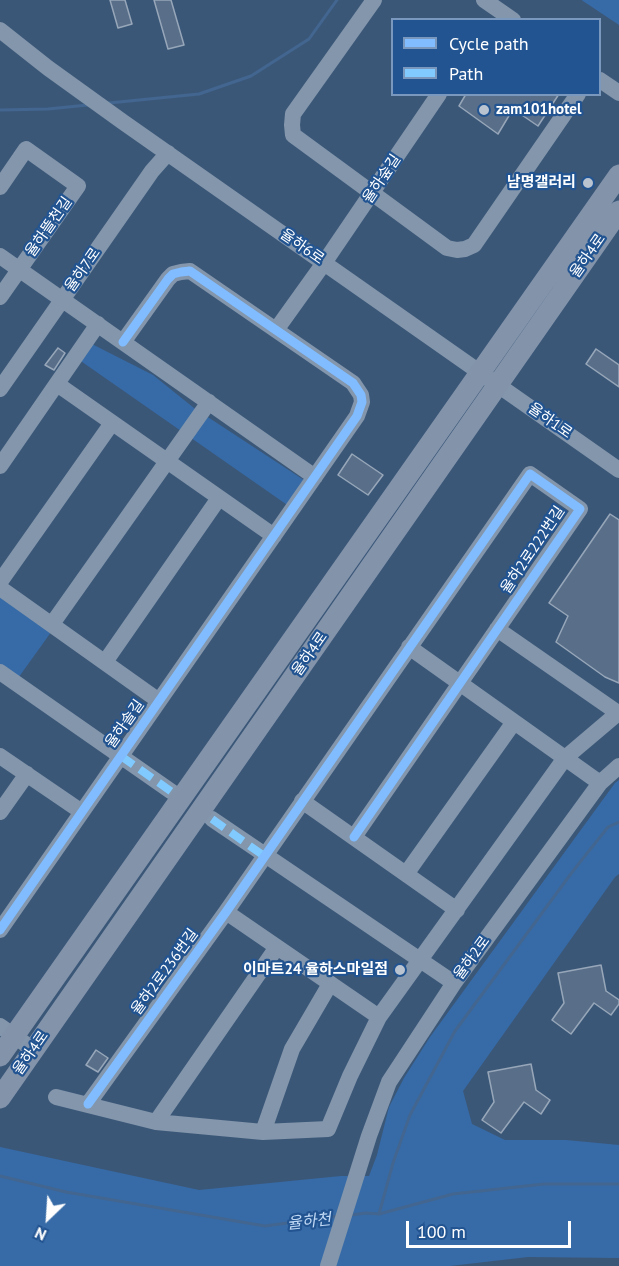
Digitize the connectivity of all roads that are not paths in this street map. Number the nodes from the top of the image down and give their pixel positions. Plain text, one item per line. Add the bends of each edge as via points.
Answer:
1 (374, 0) edge
2 (491, 10) edge
3 (509, 18) edge
4 (0, 30) edge
5 (601, 81) edge
6 (619, 93) edge
7 (438, 96) edge
8 (577, 96) edge
9 (168, 153) junction
10 (619, 175) edge
11 (0, 187) edge
12 (372, 193) junction
13 (619, 211) edge
14 (0, 256) edge
15 (324, 263) junction
16 (19, 270) junction
17 (0, 297) edge
18 (63, 300) junction
19 (98, 324) junction
20 (276, 330) junction
21 (123, 342) junction
22 (480, 372) junction
23 (57, 384) junction
24 (498, 384) junction
25 (0, 389) edge
26 (209, 402) junction
27 (112, 423) junction
28 (167, 461) junction
29 (0, 466) edge
30 (619, 470) edge
31 (315, 477) junction
32 (219, 498) junction
33 (274, 536) junction
34 (0, 582) edge
35 (0, 588) edge
36 (52, 624) junction
37 (497, 629) junction
38 (410, 647) junction
39 (105, 662) junction
40 (0, 672) edge
41 (460, 683) junction
42 (159, 701) junction
43 (514, 722) junction
44 (0, 756) edge
45 (121, 756) junction
46 (565, 758) junction
47 (619, 766) edge
48 (27, 774) junction
49 (600, 783) junction
50 (172, 792) dead end
51 (302, 801) junction
52 (0, 812) edge
53 (82, 812) junction
54 (212, 819) dead end
55 (354, 837) junction
56 (264, 856) junction
57 (406, 874) junction
58 (457, 910) junction
59 (226, 912) junction
60 (0, 930) edge
61 (277, 947) junction
62 (420, 960) junction
63 (454, 983) junction
64 (330, 984) junction
65 (379, 1017) junction
66 (7, 1031) edge
67 (34, 1050) junction
68 (0, 1056) edge
69 (56, 1097) dead end
70 (0, 1098) edge
71 (88, 1104) junction
72 (156, 1122) junction
73 (263, 1132) junction
74 (329, 1265) edge

1 - 12 street via 293,114 291,124 293,135
2 - 3 street
4 - 9 street, 율하6로
5 - 6 street
7 - 12 street, 율하숲길
8 - 12 street via 474,245 447,248
9 - 15 street, 율하6로
9 - 18 street, 율하7로
10 - 22 main road, 율하4로
11 - 16 street, 율하뜰천길 via 26,149 78,186
12 - 15 street, 율하숲길
13 - 24 main road, 율하4로
14 - 16 street
15 - 20 street, 율하숲길
15 - 22 street, 율하6로
16 - 17 street, 율하뜰천길
16 - 18 street, 율하뜰천길
18 - 19 street, 율하뜰천길
18 - 25 street, 율하7로
19 - 21 street, 율하뜰천길
19 - 23 street
20 - 21 street, 율하솔길 via 190,272 181,272 168,279
20 - 31 street, 율하솔길 via 353,382 361,395 357,416
21 - 26 street, 율하뜰천길
22 - 24 street, 율하1로
22 - 66 main road, 율하4로
23 - 27 street
23 - 29 street
24 - 30 street, 율하1로
24 - 67 main road, 율하4로
26 - 28 street
26 - 31 street, 율하뜰천길
27 - 28 street
27 - 34 street
28 - 32 street
28 - 36 street
31 - 33 street, 율하솔길
32 - 33 street
32 - 39 street
33 - 42 street, 율하솔길
35 - 36 street, 율하솔길
36 - 39 street, 율하솔길
37 - 38 street, 율하2로222번길 via 579,509 530,474
37 - 41 street, 율하2로222번길
37 - 46 street via 618,713
38 - 41 street
38 - 51 street, 율하2로222번길
39 - 42 street, 율하솔길
40 - 45 street, 율하솔길
41 - 43 street
41 - 55 street, 율하2로222번길
42 - 45 street, 율하솔길
43 - 46 street
43 - 57 street
44 - 48 street
45 - 50 street
45 - 53 street, 율하솔길
46 - 49 street
46 - 58 street
47 - 49 street, 율하2로
48 - 52 street
48 - 53 street
49 - 63 street, 율하2로
51 - 55 street
51 - 56 street, 율하2로222번길
53 - 60 street, 율하솔길
54 - 56 street
55 - 57 street
56 - 59 street, 율하2로236번길
56 - 62 street
57 - 58 street
58 - 62 street
59 - 61 street
59 - 71 street, 율하2로236번길
61 - 64 street
61 - 72 street
62 - 63 street
62 - 65 street
63 - 74 street, 율하2로 via 389,1082
64 - 65 street
64 - 73 street via 292,1049
65 - 73 street via 328,1129
66 - 67 street
66 - 68 main road, 율하4로
67 - 70 main road, 율하4로
69 - 71 street
71 - 72 street
72 - 73 street

